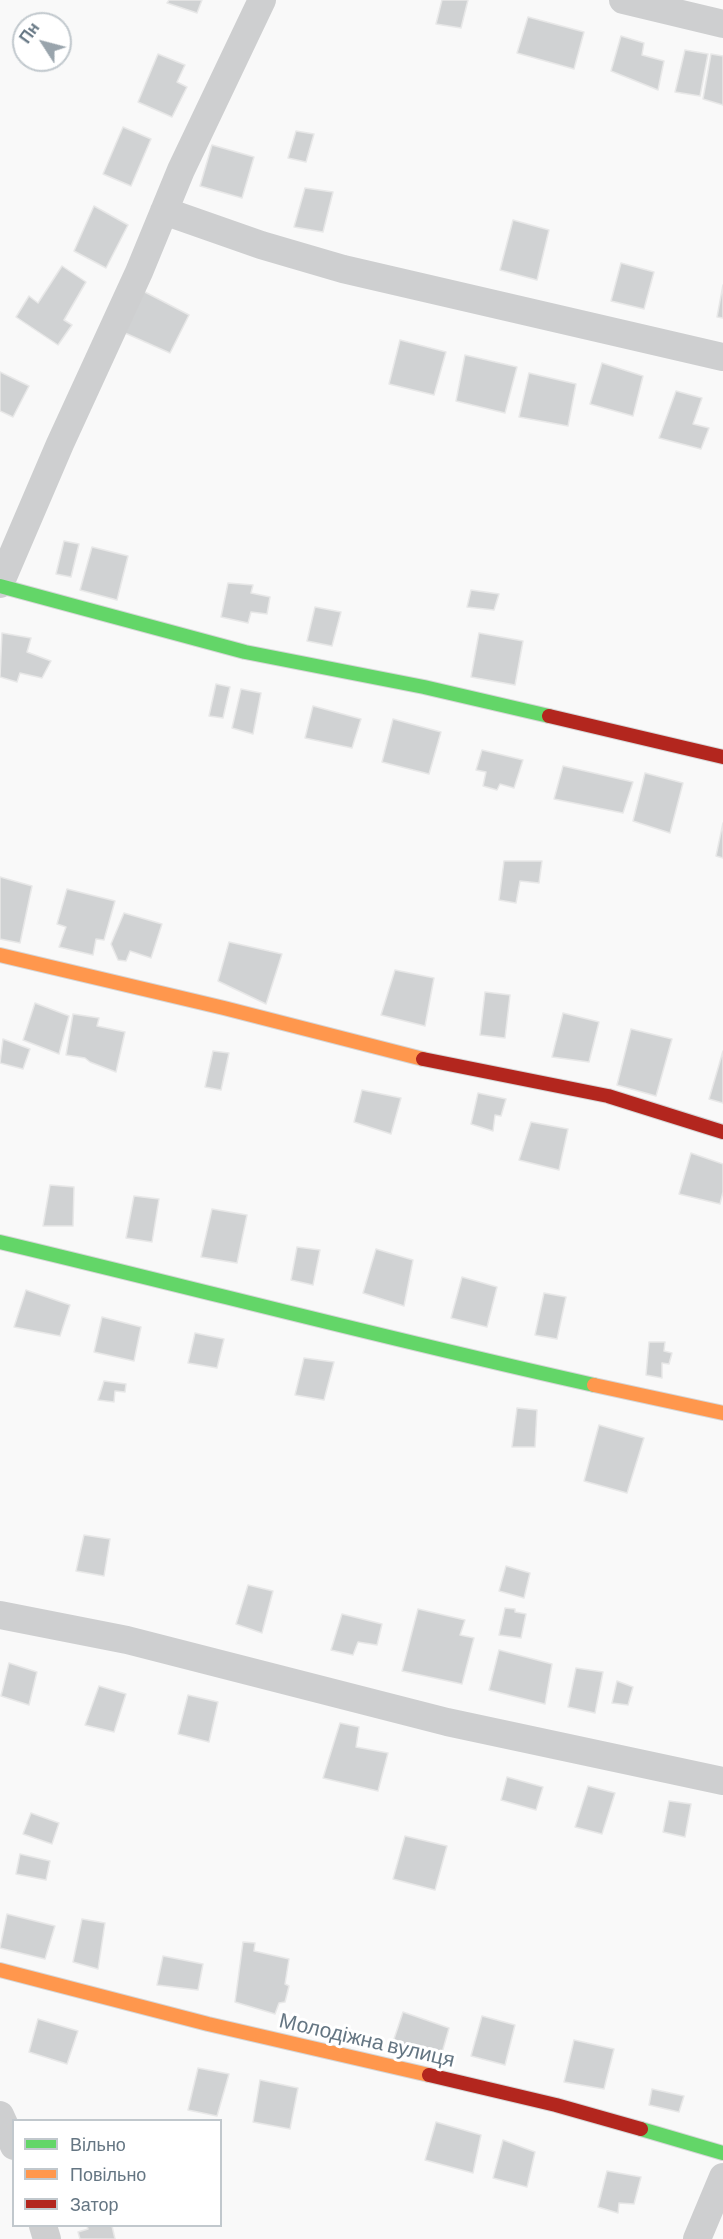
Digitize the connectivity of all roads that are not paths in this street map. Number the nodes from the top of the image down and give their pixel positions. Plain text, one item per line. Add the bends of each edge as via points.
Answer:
1 (262, 0) edge
2 (623, 0) edge
3 (723, 24) edge
4 (164, 211) junction
5 (723, 357) edge
6 (0, 585) edge
7 (723, 757) edge
8 (0, 955) edge
9 (723, 1132) edge
10 (0, 1242) edge
11 (723, 1413) edge
12 (0, 1615) edge
13 (723, 1781) edge
14 (0, 1970) edge
15 (0, 2115) edge
16 (12, 2142) edge
17 (723, 2153) edge
18 (723, 2177) edge
19 (697, 2239) edge

1 - 4 street
2 - 3 street
4 - 5 street via 343,269
4 - 6 street
6 - 7 street via 245,652 424,687
8 - 9 street via 411,1057 608,1096
10 - 11 street via 443,1352
12 - 13 street via 126,1640 447,1722
14 - 17 street, Молодіжна вулиця via 208,2024 556,2105
15 - 16 street
18 - 19 street

